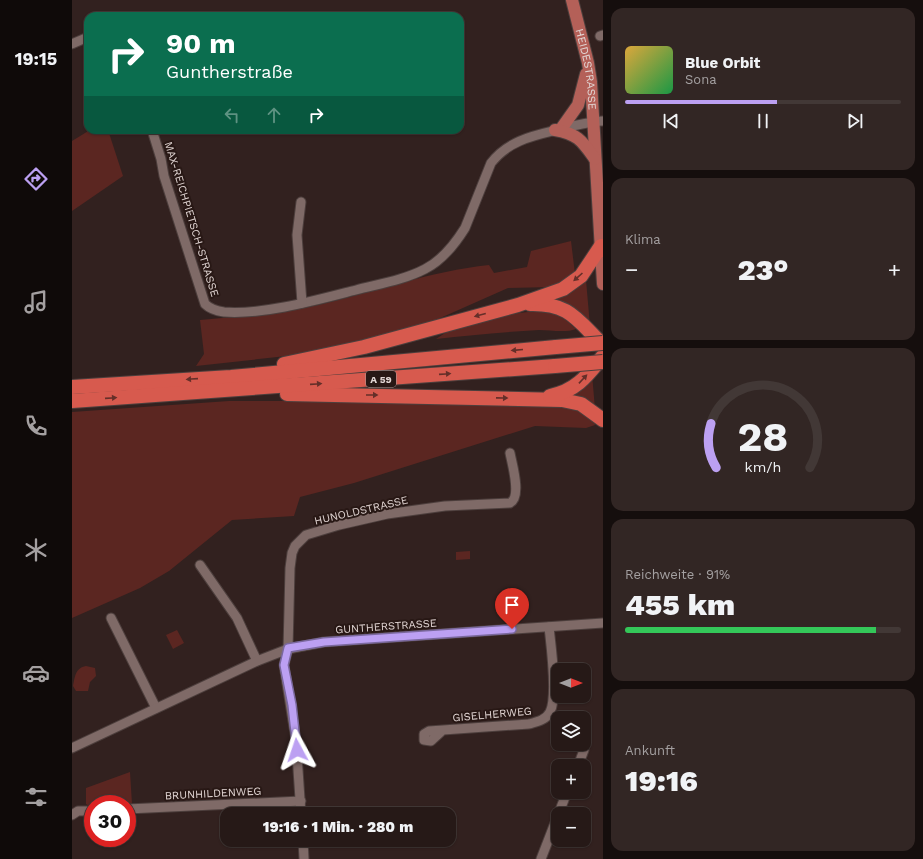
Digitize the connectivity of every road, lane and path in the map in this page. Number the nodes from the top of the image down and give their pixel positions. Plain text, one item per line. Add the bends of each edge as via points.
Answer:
1 (572, 0) edge
2 (84, 39) edge
3 (72, 44) edge
4 (588, 63) junction
5 (598, 121) edge
6 (558, 130) junction
7 (153, 134) edge
8 (603, 145) edge
9 (595, 159) junction
10 (301, 202) dead end
11 (602, 248) edge
12 (603, 284) edge
13 (302, 303) junction
14 (518, 305) junction
15 (603, 344) edge
16 (603, 356) edge
17 (603, 362) edge
18 (231, 376) junction
19 (72, 387) edge
20 (207, 392) junction
21 (536, 398) junction
22 (72, 401) edge
23 (603, 420) edge
24 (510, 453) dead end
25 (200, 565) dead end
26 (111, 618) dead end
27 (603, 623) edge
28 (549, 627) junction
29 (288, 648) junction
30 (257, 661) junction
31 (156, 708) junction
32 (443, 730) dead end
33 (72, 748) edge
34 (564, 799) edge
35 (301, 801) junction
36 (301, 807) edge
37 (136, 809) edge
38 (84, 811) edge
39 (72, 815) edge
40 (303, 847) edge
41 (304, 859) edge
42 (540, 859) edge

1 - 4 main road, HEIDESTRASSE
2 - 3 street
4 - 5 main road, HEIDESTRASSE
4 - 6 main road via 578,105
5 - 6 street, MAX-REICHPIETSCH-STRASSE
5 - 9 main road, HEIDESTRASSE
6 - 9 main road via 578,138
6 - 13 street, MAX-REICHPIETSCH-STRASSE via 517,142 498,155 491,163 465,228 445,255 426,269 398,280
7 - 13 street, MAX-REICHPIETSCH-STRASSE via 205,304 216,310 236,312
8 - 9 main road
9 - 11 main road, HEIDESTRASSE
10 - 13 street via 297,235
11 - 12 main road, HEIDESTRASSE
11 -> 14 highway via 581,276 563,289
14 - 15 highway via 547,304 568,310
14 -> 18 highway via 364,347
15 -> 18 highway, A 59, bridge via 556,346
21 -> 16 highway via 564,393 577,385
20 -> 17 highway, A 59, bridge
18 -> 19 highway, A 59
20 -> 21 highway
22 -> 20 highway, A 59
21 - 23 highway via 581,404
24 - 29 street, HUNOLDSTRASSE via 515,479 515,499 510,503 445,506 387,514 322,530 306,535 300,540 292,552 290,568
25 - 30 street via 237,618
26 - 31 street
27 - 28 street, GUNTHERSTRASSE
28 - 29 street, GUNTHERSTRASSE via 324,642
28 - 32 street, GISELHERWEG via 553,699 550,713 546,717 529,724
29 - 30 street, GUNTHERSTRASSE
29 - 35 street via 284,665 296,740
30 - 31 street, GUNTHERSTRASSE
31 - 33 street, GUNTHERSTRASSE
34 - 42 street
35 - 36 street
35 - 37 street, BRUNHILDENWEG
38 - 39 street
40 - 41 street

